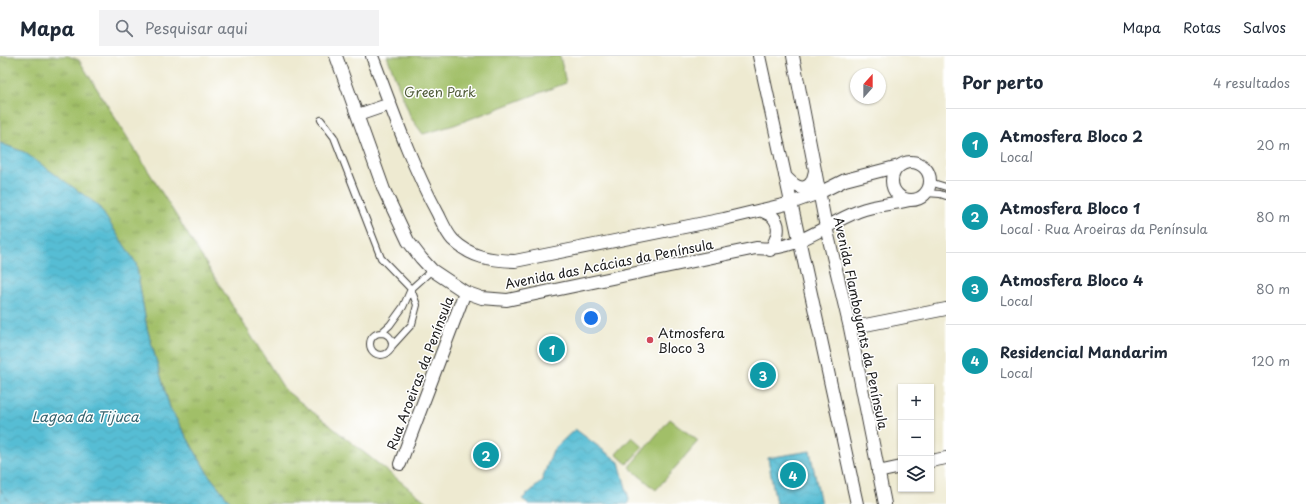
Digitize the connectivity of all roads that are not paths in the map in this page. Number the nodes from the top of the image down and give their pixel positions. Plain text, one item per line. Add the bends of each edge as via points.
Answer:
1 (336, 56) edge
2 (372, 56) edge
3 (759, 56) edge
4 (793, 56) edge
5 (390, 104) junction
6 (358, 115) junction
7 (321, 120) dead end
8 (898, 166) junction
9 (815, 171) junction
10 (785, 176) junction
11 (946, 187) edge
12 (928, 188) junction
13 (819, 193) junction
14 (946, 196) edge
15 (910, 200) junction
16 (791, 203) junction
17 (761, 210) junction
18 (826, 227) junction
19 (800, 242) junction
20 (770, 250) junction
21 (432, 270) junction
22 (411, 289) junction
23 (465, 292) junction
24 (946, 309) edge
25 (850, 328) junction
26 (381, 333) junction
27 (392, 346) junction
28 (946, 458) edge
29 (934, 460) edge
30 (400, 464) dead end
31 (898, 468) edge
32 (878, 472) junction
33 (856, 504) edge
34 (885, 504) edge

1 - 6 street, Avenida das Acácias da Península
2 - 5 street, Avenida das Acácias da Península
3 - 10 street
4 - 9 street, Avenida Flamboyants da Península
5 - 6 street
5 - 17 street, Avenida das Acácias da Península via 427,193 452,239 470,253 492,260 515,261 564,252 724,220
6 - 21 street, Avenida das Acácias da Península via 384,190 408,241
7 - 22 lane via 334,137 381,258
8 - 12 street via 910,162 922,166 930,176
8 - 13 street, Avenida das Acácias da Península via 845,180
8 - 15 street via 892,177 894,190 898,195
9 - 10 street via 810,184 800,187 791,184
9 - 13 street, Avenida Flamboyants da Península
10 - 16 street
11 - 12 lane
12 - 14 lane
12 - 15 street via 916,200
13 - 16 street, Avenida das Acácias da Península
13 - 18 street, Avenida Flamboyants da Península
15 - 18 street, Avenida das Acácias da Península via 860,211
16 - 17 street, Avenida das Acácias da Península
16 - 19 street
17 - 20 street via 772,216 778,227 775,242
18 - 19 street, Avenida das Acácias da Península
18 - 25 street, Avenida Flamboyants da Península
19 - 20 street, Avenida das Acácias da Península
19 - 33 street
20 - 23 street, Avenida das Acácias da Península via 756,248 507,300 482,298
21 - 22 lane
21 - 23 street, Avenida das Acácias da Península
22 - 26 lane via 403,307
22 - 27 lane via 417,305 412,324
23 - 30 street, Rua Aroeiras da Península
24 - 25 street
25 - 32 street, Avenida Flamboyants da Península
26 - 27 lane via 390,337
26 - 27 lane via 373,337 373,351 377,354 386,354
28 - 29 street
31 - 32 street
32 - 34 street, Avenida Flamboyants da Península

